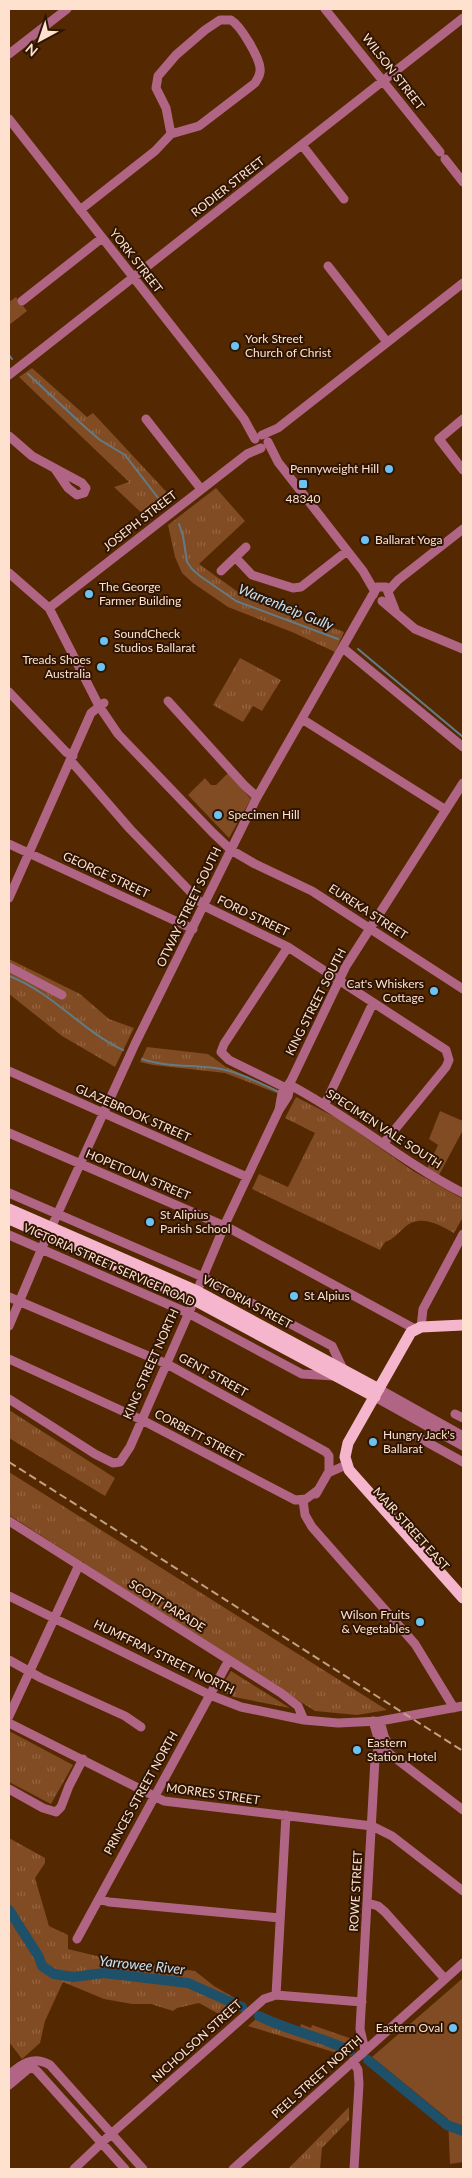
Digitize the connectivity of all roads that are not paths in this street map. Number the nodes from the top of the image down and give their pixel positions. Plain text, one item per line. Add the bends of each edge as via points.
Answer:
1 (67, 9) edge
2 (325, 9) edge
3 (463, 18) edge
4 (9, 54) edge
5 (383, 81) junction
6 (9, 119) edge
7 (171, 134) junction
8 (302, 145) junction
9 (463, 182) edge
10 (344, 199) dead end
11 (80, 210) junction
12 (102, 238) junction
13 (328, 266) dead end
14 (133, 277) junction
15 (463, 282) edge
16 (22, 301) dead end
17 (387, 342) junction
18 (9, 375) edge
19 (146, 419) dead end
20 (463, 419) edge
21 (9, 436) edge
22 (261, 441) junction
23 (55, 469) dead end
24 (463, 470) edge
25 (202, 489) junction
26 (463, 529) edge
27 (246, 547) dead end
28 (347, 551) junction
29 (236, 558) junction
30 (221, 571) dead end
31 (9, 573) edge
32 (381, 593) junction
33 (49, 608) junction
34 (343, 648) junction
35 (463, 649) edge
36 (9, 692) edge
37 (168, 701) dead end
38 (102, 707) junction
39 (302, 720) junction
40 (463, 747) edge
41 (72, 759) junction
42 (463, 783) edge
43 (257, 797) junction
44 (446, 810) junction
45 (9, 844) edge
46 (230, 852) junction
47 (29, 853) junction
48 (9, 898) edge
49 (204, 906) junction
50 (370, 928) junction
51 (193, 929) junction
52 (288, 947) junction
53 (9, 967) edge
54 (338, 980) junction
55 (463, 989) edge
56 (62, 994) dead end
57 (373, 1003) junction
58 (9, 1071) edge
59 (289, 1085) junction
60 (325, 1104) junction
61 (103, 1113) junction
62 (9, 1132) edge
63 (383, 1144) junction
64 (79, 1163) junction
65 (247, 1177) junction
66 (9, 1193) edge
67 (463, 1193) edge
68 (9, 1210) edge
69 (57, 1214) junction
70 (9, 1219) edge
71 (225, 1226) junction
72 (49, 1232) junction
73 (463, 1234) edge
74 (9, 1235) edge
75 (41, 1249) junction
76 (203, 1277) junction
77 (9, 1296) edge
78 (196, 1296) junction
79 (19, 1301) junction
80 (188, 1313) junction
81 (463, 1324) edge
82 (9, 1326) edge
83 (418, 1328) junction
84 (9, 1359) edge
85 (167, 1364) junction
86 (339, 1373) junction
87 (374, 1391) junction
88 (9, 1398) edge
89 (142, 1420) junction
90 (414, 1435) dead end
91 (463, 1436) edge
92 (463, 1446) edge
93 (463, 1462) edge
94 (339, 1468) junction
95 (301, 1502) junction
96 (9, 1521) edge
97 (79, 1565) junction
98 (9, 1596) edge
99 (463, 1598) edge
100 (463, 1609) edge
101 (55, 1618) junction
102 (9, 1660) edge
103 (229, 1660) junction
104 (30, 1672) junction
105 (210, 1695) junction
106 (459, 1707) edge
107 (9, 1716) edge
108 (304, 1720) junction
109 (377, 1721) junction
110 (9, 1723) edge
111 (141, 1727) dead end
112 (380, 1743) junction
113 (392, 1756) junction
114 (83, 1759) junction
115 (404, 1764) junction
116 (375, 1766) junction
117 (9, 1790) edge
118 (155, 1797) junction
119 (463, 1810) edge
120 (286, 1816) junction
121 (372, 1826) junction
122 (463, 1891) edge
123 (99, 1899) junction
124 (368, 1903) junction
125 (280, 1918) junction
126 (77, 1938) dead end
127 (463, 1963) edge
128 (445, 1979) junction
129 (276, 1995) junction
130 (362, 2002) junction
131 (361, 2053) junction
132 (48, 2063) junction
133 (26, 2066) junction
134 (15, 2073) edge
135 (40, 2073) junction
136 (9, 2085) edge
137 (96, 2117) junction
138 (87, 2126) junction
139 (111, 2134) junction
140 (102, 2143) junction
141 (126, 2149) junction
142 (116, 2158) junction
143 (74, 2169) edge
144 (125, 2169) edge
145 (143, 2169) edge
146 (233, 2169) edge
147 (354, 2169) edge

1 - 4 street
2 - 5 street, WILSON STREET
3 - 5 street, RODIER STREET
5 - 8 street, RODIER STREET
5 - 9 street, WILSON STREET
6 - 11 street, YORK STREET
7 - 7 street via 166,108 156,88 158,76 208,27 220,20 231,20 258,60 258,78 203,124
7 - 11 street
8 - 10 street
8 - 14 street, RODIER STREET
11 - 12 street, YORK STREET
12 - 14 street, YORK STREET
12 - 16 street
13 - 17 street
14 - 18 street, RODIER STREET
14 - 22 street, YORK STREET
15 - 17 street, JOSEPH STREET
17 - 22 street, JOSEPH STREET
19 - 25 street
20 - 24 street via 439,439
21 - 23 street via 28,453
22 - 25 street, JOSEPH STREET
22 - 28 street, YORK STREET
25 - 33 street, JOSEPH STREET
26 - 32 street, OTWAY STREET SOUTH
27 - 29 street
28 - 29 street via 301,587 293,588 252,575
28 - 32 street, YORK STREET
29 - 30 street
31 - 33 street, EUREKA STREET
32 - 34 street, OTWAY STREET SOUTH via 368,607
32 - 35 street, YORK STREET via 415,629
33 - 38 street, EUREKA STREET
34 - 39 street, OTWAY STREET SOUTH
34 - 40 street
36 - 41 street, FORD STREET
37 - 43 street
38 - 41 street via 92,711
38 - 46 street, EUREKA STREET via 132,748
39 - 43 street, OTWAY STREET SOUTH
39 - 44 street
41 - 47 street
41 - 49 street, FORD STREET via 130,829
42 - 44 street, KING STREET SOUTH
43 - 46 street, OTWAY STREET SOUTH
44 - 50 street, KING STREET SOUTH
45 - 47 street, GEORGE STREET
46 - 49 street, OTWAY STREET SOUTH
46 - 50 street, EUREKA STREET via 312,891
47 - 48 street
47 - 51 street, GEORGE STREET
49 - 51 street, OTWAY STREET SOUTH
49 - 52 street, FORD STREET
50 - 54 street, KING STREET SOUTH
50 - 55 street, EUREKA STREET
51 - 61 street, OTWAY STREET SOUTH
52 - 54 street, FORD STREET
52 - 59 street, SPECIMEN VALE SOUTH via 221,1052 229,1060
53 - 56 street
54 - 57 street, FORD STREET
54 - 59 street, KING STREET SOUTH
57 - 60 street
57 - 63 street, FORD STREET via 444,1048 449,1060
58 - 61 street, GLAZEBROOK STREET
59 - 60 street, SPECIMEN VALE SOUTH
59 - 65 street, KING STREET SOUTH via 288,1096 278,1110
60 - 63 street, SPECIMEN VALE SOUTH
61 - 64 street, OTWAY STREET SOUTH
61 - 65 street, GLAZEBROOK STREET
62 - 64 street, HOPETOUN STREET
63 - 67 street, SPECIMEN VALE SOUTH via 420,1170
64 - 69 street, OTWAY STREET SOUTH
64 - 71 street, HOPETOUN STREET
65 - 71 street, KING STREET SOUTH
66 - 69 street, VICTORIA STREET SERVICE ROAD
68 - 72 main road, VICTORIA STREET
69 - 72 street, OTWAY STREET SOUTH
69 - 76 street, VICTORIA STREET SERVICE ROAD
70 - 72 main road, VICTORIA STREET
71 - 76 street, KING STREET SOUTH
71 - 83 street, HOPETOUN STREET
72 - 75 street, OTWAY STREET SOUTH
72 - 78 main road, VICTORIA STREET
73 - 83 street via 423,1309
74 - 75 street, VICTORIA STREET SERVICE ROAD
75 - 79 street, OTWAY STREET SOUTH
75 - 80 street, VICTORIA STREET SERVICE ROAD
76 - 78 street, KING STREET SOUTH
76 - 86 street, VICTORIA STREET SERVICE ROAD via 332,1346
77 - 79 street, GENT STREET
78 - 80 street, KING STREET NORTH
78 - 86 main road, VICTORIA STREET
79 - 82 street, OTWAY STREET SOUTH
79 - 85 street, GENT STREET
80 - 85 street, KING STREET NORTH
80 - 86 street, VICTORIA STREET SERVICE ROAD via 302,1374
81 - 83 main road
83 - 87 main road via 408,1336
84 - 89 street, CORBETT STREET
85 - 89 street, KING STREET NORTH
85 - 94 street, GENT STREET via 326,1452
86 - 87 main road, VICTORIA STREET
87 - 91 street, VICTORIA STREET
87 - 92 street, VICTORIA STREET
87 - 94 main road via 346,1446
88 - 89 street, KING STREET NORTH via 117,1465 130,1447
89 - 95 street, CORBETT STREET via 292,1502
90 - 93 street
94 - 95 street via 312,1499
94 - 99 main road, MAIR STREET EAST
94 - 100 main road, MAIR STREET EAST
95 - 106 street via 306,1518 321,1539 415,1644
96 - 97 street, SCOTT PARADE
97 - 101 street
97 - 103 street, SCOTT PARADE
98 - 101 street, HUMFFRAY STREET NORTH
101 - 104 street
101 - 105 street, HUMFFRAY STREET NORTH
102 - 104 street
103 - 105 street, PRINCES STREET NORTH
103 - 108 street, SCOTT PARADE via 288,1698 300,1708
104 - 107 street
104 - 111 street via 125,1716
105 - 108 street, HUMFFRAY STREET NORTH via 241,1707
105 - 118 street, PRINCES STREET NORTH
106 - 109 street, HUMFFRAY STREET NORTH
108 - 109 street, HUMFFRAY STREET NORTH via 338,1723
109 - 112 street
109 - 115 street via 387,1743
110 - 114 street, MORRES STREET
112 - 113 street
112 - 116 street, ROWE STREET
113 - 115 street
113 - 116 street via 382,1757
114 - 117 street via 56,1812
114 - 118 street, MORRES STREET
115 - 119 street
116 - 121 street, ROWE STREET
118 - 120 street, MORRES STREET via 165,1801
118 - 123 street, PRINCES STREET NORTH
120 - 121 street, MORRES STREET
120 - 125 street
121 - 122 street via 392,1836
121 - 124 street, ROWE STREET
123 - 125 street
123 - 126 street, PRINCES STREET NORTH
124 - 128 street via 385,1912
124 - 130 street, ROWE STREET
125 - 129 street
127 - 128 street, PEEL STREET NORTH
128 - 131 street, PEEL STREET NORTH
129 - 130 street
129 - 139 street, NICHOLSON STREET via 264,1999 249,2011
130 - 131 street, ROWE STREET
131 - 146 street, PEEL STREET NORTH
131 - 147 street, ROWE STREET
132 - 133 street via 38,2060
132 - 135 street
132 - 137 street
133 - 134 street
133 - 135 street
134 - 136 street
135 - 138 street
137 - 138 street
137 - 139 street
138 - 140 street
139 - 140 street, NICHOLSON STREET
139 - 141 street
140 - 142 street
140 - 143 street, NICHOLSON STREET
141 - 142 street
141 - 145 street
142 - 144 street

